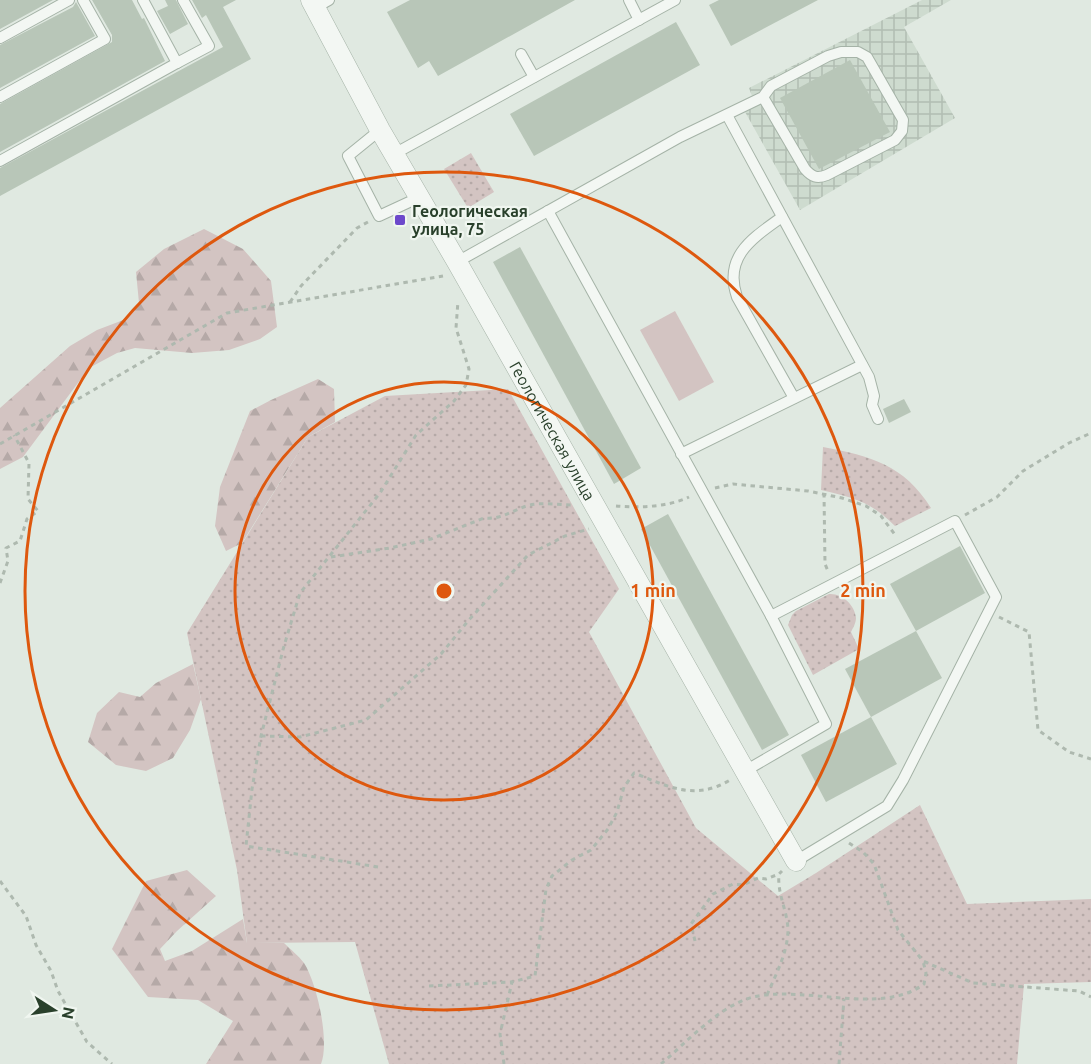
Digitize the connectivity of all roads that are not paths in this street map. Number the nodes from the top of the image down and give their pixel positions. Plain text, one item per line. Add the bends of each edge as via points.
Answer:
1 (69, 0) edge
2 (83, 0) edge
3 (143, 0) edge
4 (183, 0) edge
5 (629, 0) edge
6 (675, 0) edge
7 (318, 3) edge
8 (639, 20) junction
9 (0, 38) edge
10 (521, 54) dead end
11 (177, 63) junction
12 (534, 77) junction
13 (0, 97) edge
14 (763, 97) junction
15 (727, 115) junction
16 (380, 130) junction
17 (394, 154) junction
18 (0, 161) edge
19 (420, 197) junction
20 (548, 211) junction
21 (782, 217) junction
22 (460, 267) junction
23 (862, 365) junction
24 (794, 399) junction
25 (878, 419) dead end
26 (681, 454) junction
27 (771, 616) junction
28 (745, 771) junction
29 (796, 861) joint

1 - 9 lane
2 - 13 lane via 105,39
3 - 11 lane
4 - 11 lane via 208,46
5 - 8 lane
6 - 8 lane
7 - 16 street, Геологическая улица
8 - 12 lane
10 - 12 lane
11 - 18 lane
12 - 17 lane
14 - 14 lane via 771,86 828,56 858,52 867,57 903,120 902,131 895,140 820,178 805,169
14 - 15 lane
15 - 20 lane
15 - 21 lane
16 - 17 street, Геологическая улица
16 - 19 lane via 348,156 379,216
17 - 19 street, Геологическая улица
19 - 22 street, Геологическая улица
20 - 22 lane
20 - 26 lane
21 - 23 lane
21 - 24 lane via 741,252 733,267 732,284
22 - 28 street, Геологическая улица
23 - 24 lane
23 - 25 lane via 872,384 872,405
24 - 26 lane
26 - 27 lane
27 - 28 lane via 826,724
27 - 29 lane via 955,521 996,597 887,807
28 - 29 street, Геологическая улица

